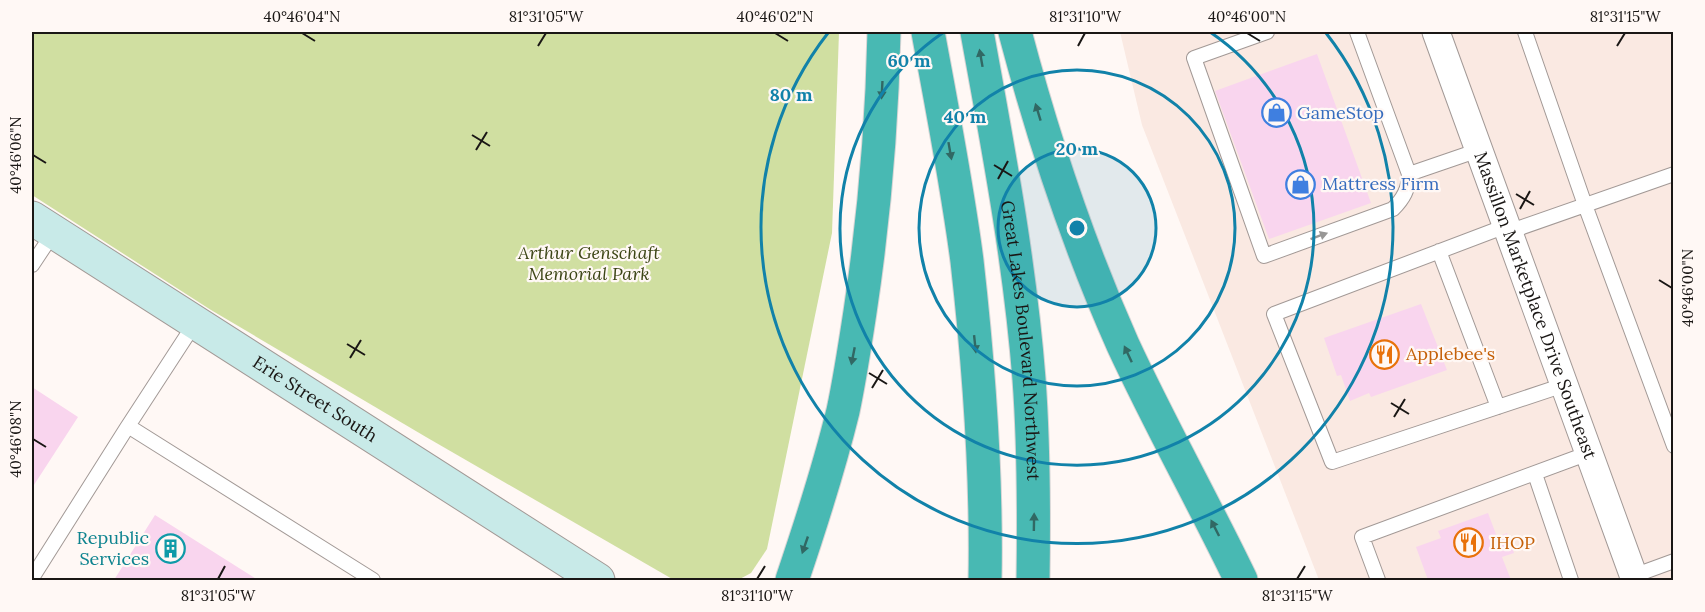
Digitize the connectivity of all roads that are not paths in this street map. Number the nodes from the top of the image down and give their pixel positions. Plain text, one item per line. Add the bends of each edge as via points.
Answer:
1 (884, 32) edge
2 (928, 32) edge
3 (977, 32) edge
4 (1015, 32) edge
5 (1267, 32) edge
6 (1357, 32) edge
7 (1436, 32) edge
8 (1525, 32) edge
9 (1227, 38) edge
10 (1479, 150) junction
11 (1409, 174) junction
12 (1674, 174) edge
13 (1585, 205) junction
14 (43, 225) edge
15 (1507, 229) junction
16 (1439, 251) junction
17 (32, 265) edge
18 (195, 322) junction
19 (1564, 385) junction
20 (1498, 407) junction
21 (128, 426) junction
22 (1674, 446) edge
23 (1589, 453) junction
24 (1535, 474) junction
25 (1674, 561) edge
26 (32, 578) edge
27 (1634, 578) edge
28 (373, 580) edge
29 (598, 580) edge
30 (792, 580) edge
31 (986, 580) edge
32 (1033, 580) edge
33 (1242, 580) edge
34 (1378, 580) edge
35 (1571, 580) edge

1 -> 30 highway via 878,165 856,341 843,410
2 -> 31 highway via 955,182 977,358
32 -> 3 highway, Great Lakes Boulevard Northwest via 1029,378 1001,163
33 -> 4 highway via 1156,415 1092,271 1059,179
5 - 9 lane
6 - 11 lane
7 - 10 street, Massillon Marketplace Drive Southeast
8 - 13 lane
9 -> 11 lane via 1194,58 1264,256 1393,210 1406,192
10 - 11 lane
10 - 15 street, Massillon Marketplace Drive Southeast
12 - 13 lane
13 - 15 lane
13 - 22 lane
14 - 17 lane
14 - 18 main road, Erie Street South
15 - 16 lane
15 - 19 street, Massillon Marketplace Drive Southeast
16 - 20 lane
16 - 20 lane via 1274,314 1332,462
18 - 21 lane
18 - 29 main road, Erie Street South
19 - 20 lane
19 - 23 street, Massillon Marketplace Drive Southeast
21 - 26 lane
21 - 28 lane
23 - 24 lane
23 - 27 street, Massillon Marketplace Drive Southeast
24 - 34 lane via 1362,537
24 - 35 lane
25 - 27 lane

